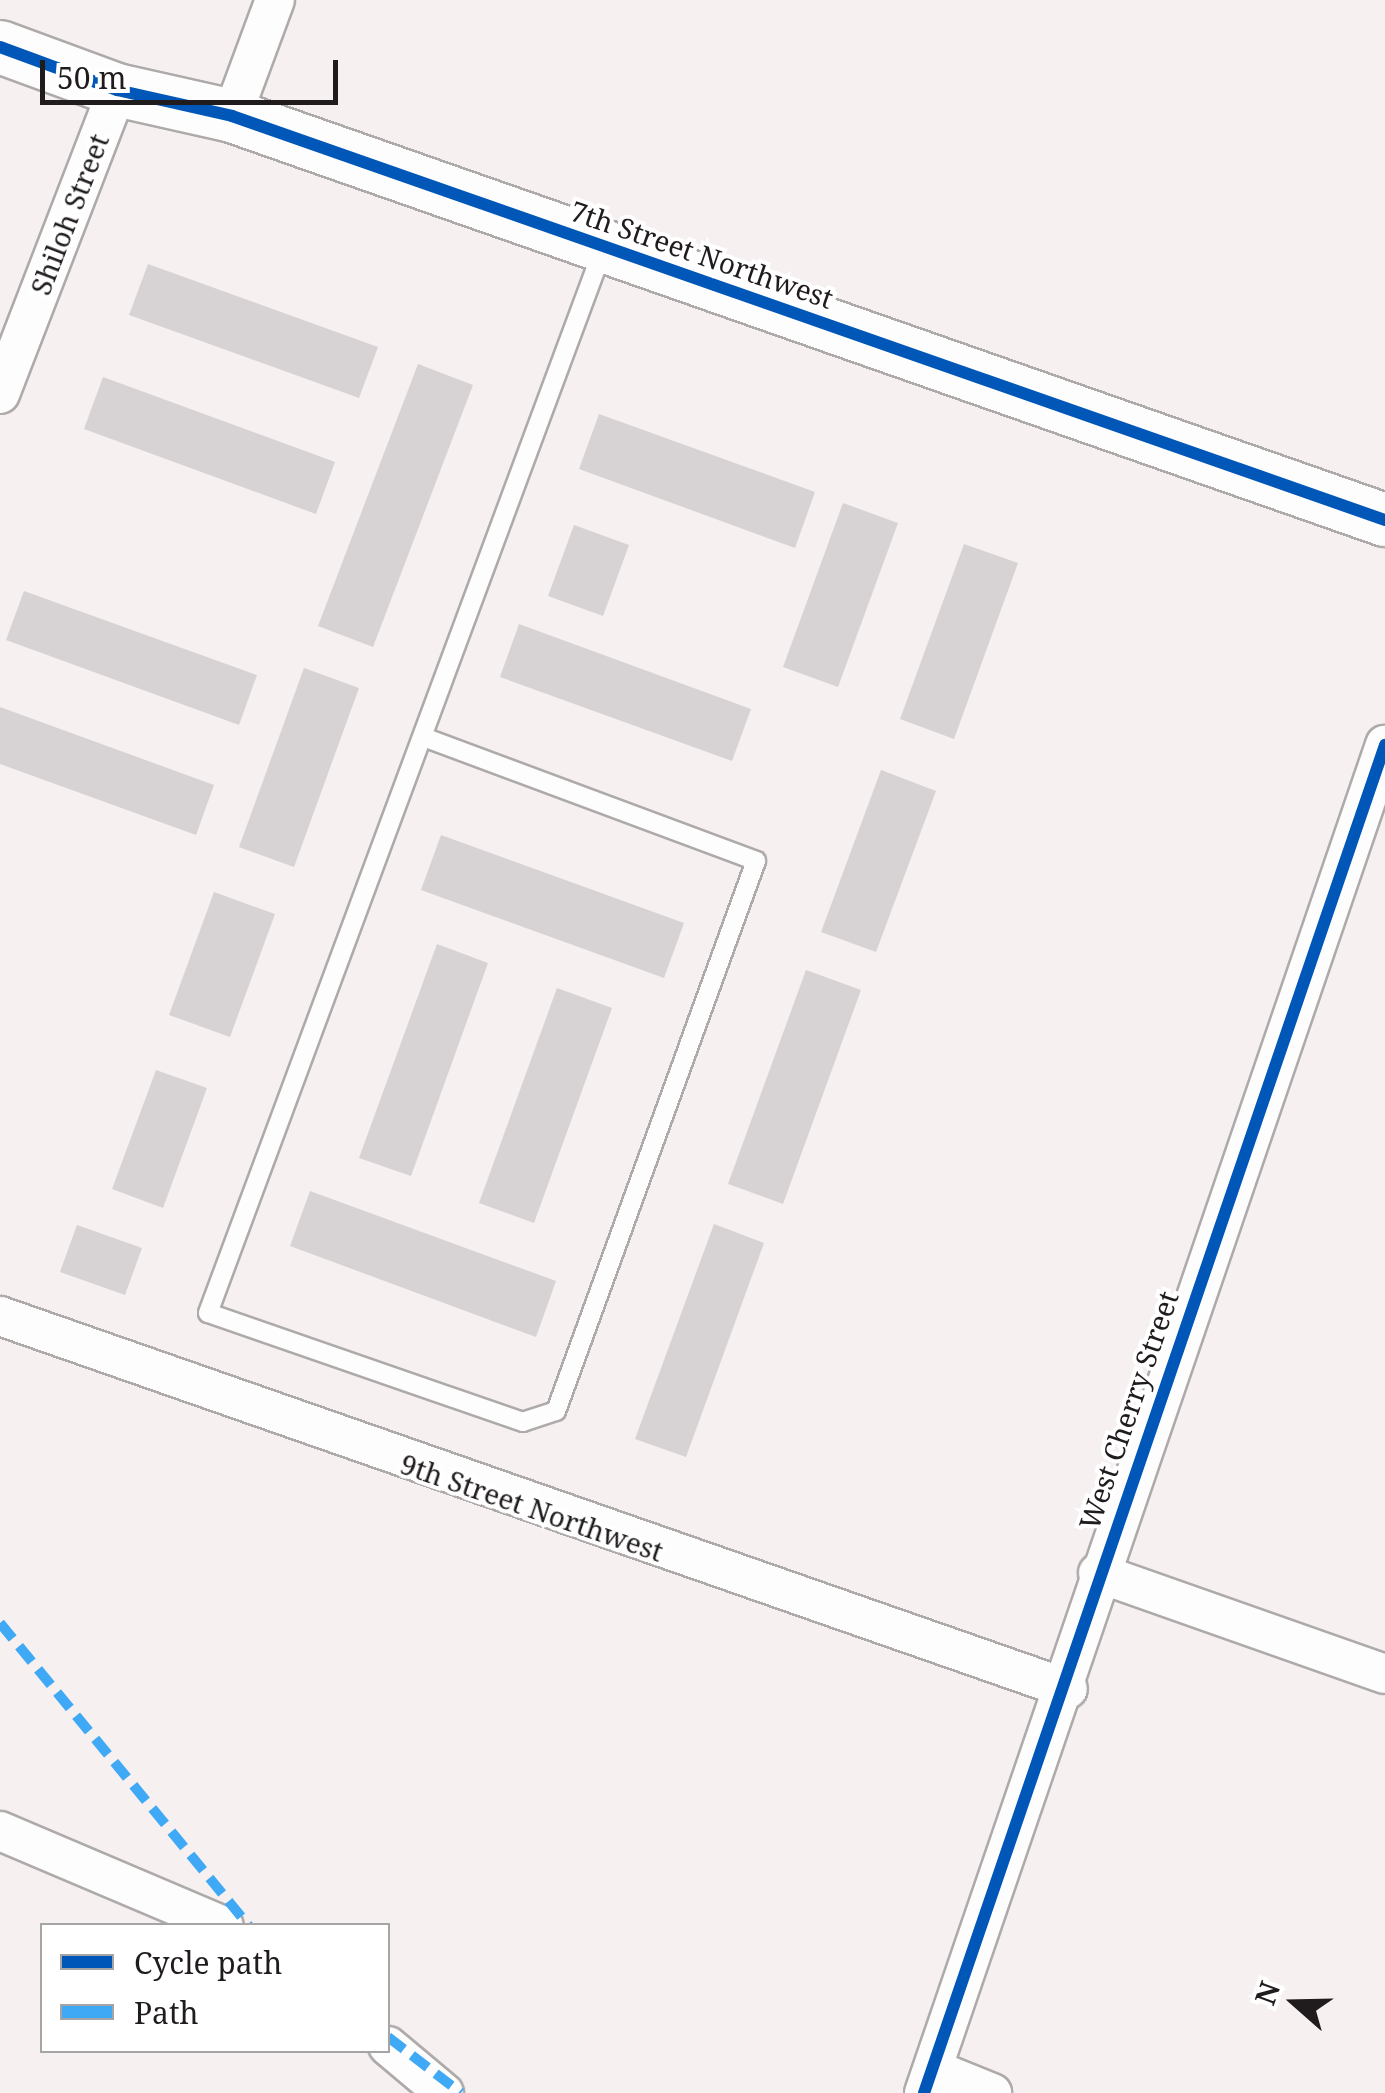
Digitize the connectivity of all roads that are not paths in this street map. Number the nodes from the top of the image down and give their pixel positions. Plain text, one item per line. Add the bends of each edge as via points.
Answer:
1 (275, 0) edge
2 (0, 48) edge
3 (117, 90) junction
4 (232, 116) junction
5 (604, 246) junction
6 (0, 394) edge
7 (1385, 520) edge
8 (426, 738) junction
9 (1385, 744) edge
10 (0, 1316) edge
11 (1098, 1573) junction
12 (1385, 1674) edge
13 (1068, 1690) junction
14 (0, 1830) edge
15 (217, 1923) edge
16 (390, 2048) edge
17 (929, 2081) edge
18 (444, 2093) edge
19 (992, 2093) edge

1 - 4 street
2 - 3 street, 7th Street Northwest
3 - 4 street, 7th Street Northwest
3 - 6 street, Shiloh Street
4 - 5 street, 7th Street Northwest
5 - 7 street, 7th Street Northwest
5 - 8 lane
8 - 8 lane via 208,1313 524,1422 556,1411 756,861
9 - 11 street, West Cherry Street
10 - 13 street, 9th Street Northwest
11 - 12 street
11 - 13 street, West Cherry Street
13 - 17 street, West Cherry Street
14 - 15 street
16 - 18 street
17 - 19 street

